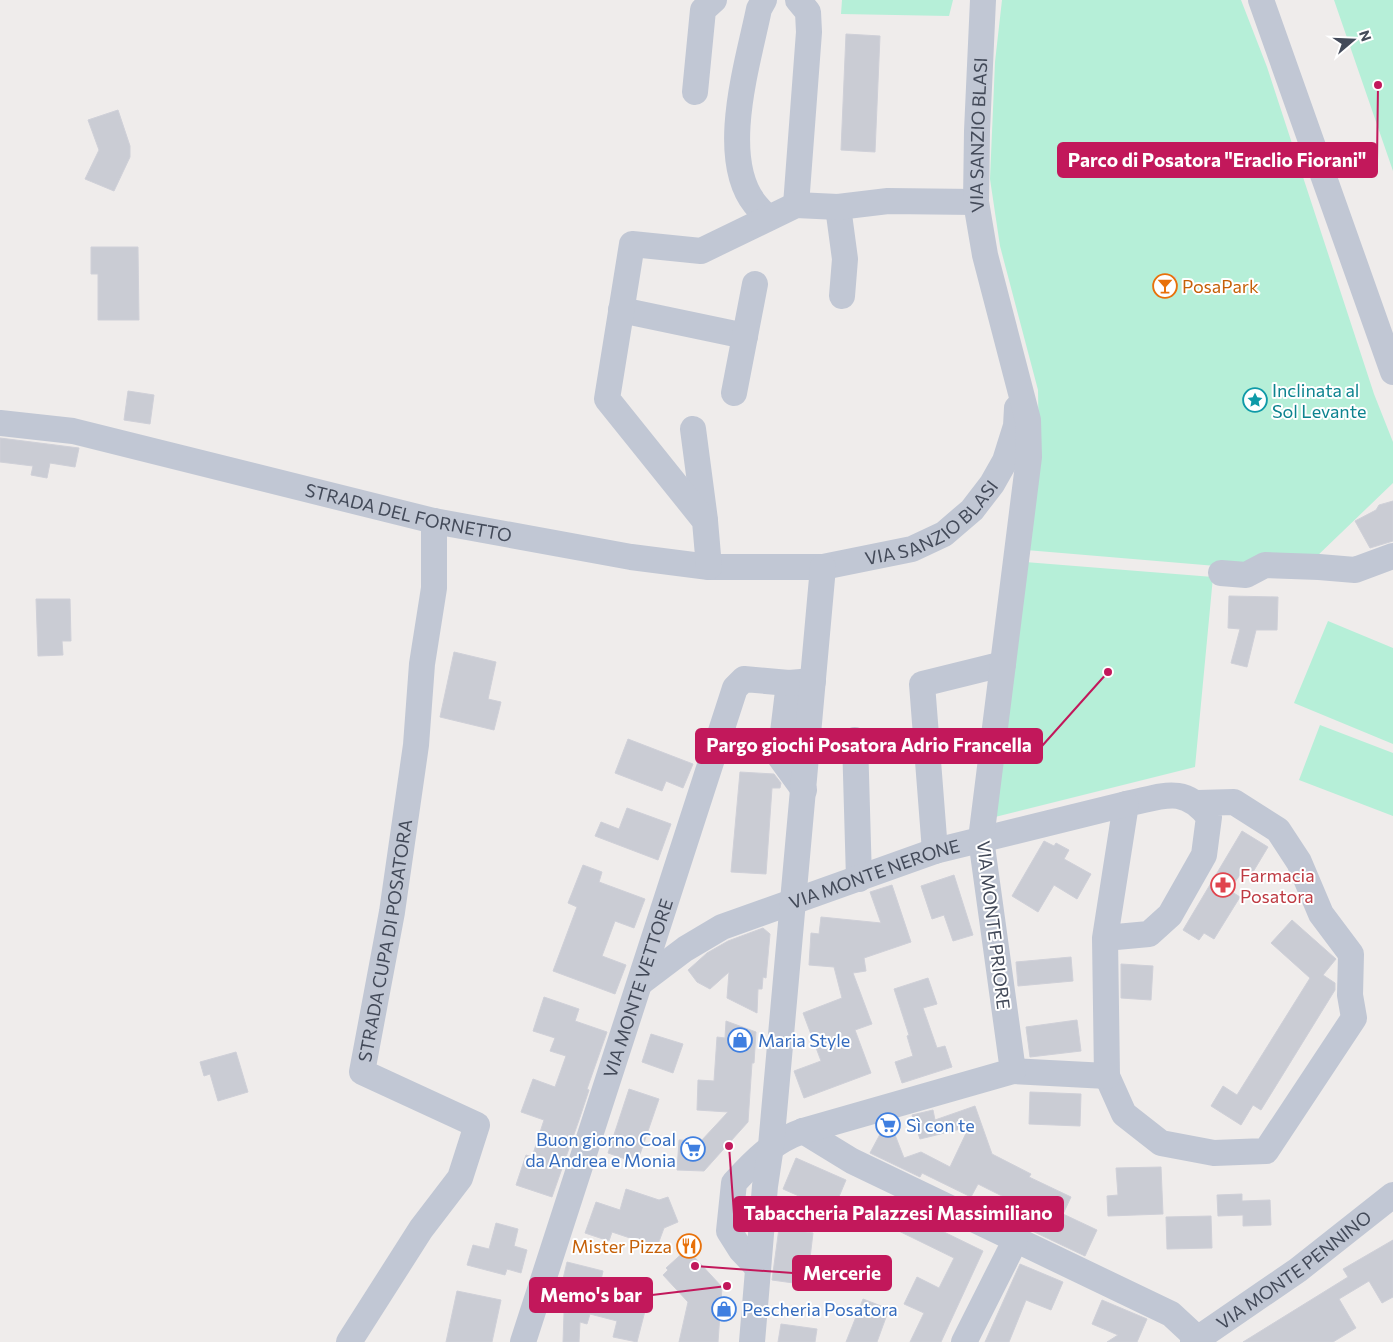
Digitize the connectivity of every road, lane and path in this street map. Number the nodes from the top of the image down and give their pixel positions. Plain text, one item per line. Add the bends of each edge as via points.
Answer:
1 (714, 0) edge
2 (764, 0) edge
3 (798, 0) edge
4 (983, 0) edge
5 (1261, 0) edge
6 (695, 92) dead end
7 (976, 202) junction
8 (796, 205) junction
9 (838, 207) junction
10 (768, 218) junction
11 (755, 284) dead end
12 (842, 296) dead end
13 (621, 310) junction
14 (745, 336) junction
15 (1393, 372) edge
16 (1018, 385) junction
17 (734, 393) dead end
18 (0, 423) edge
19 (693, 429) dead end
20 (434, 521) junction
21 (705, 521) junction
22 (1393, 556) edge
23 (709, 567) junction
24 (823, 567) junction
25 (1014, 571) joint
26 (1221, 573) dead end
27 (1003, 664) junction
28 (801, 682) junction
29 (856, 740) dead end
30 (1198, 803) junction
31 (1126, 804) junction
32 (981, 839) junction
33 (935, 851) junction
34 (859, 879) junction
35 (794, 901) junction
36 (1114, 938) junction
37 (640, 983) junction
38 (1013, 1070) junction
39 (1107, 1076) junction
40 (803, 1131) junction
41 (771, 1146) junction
42 (1393, 1195) edge
43 (1015, 1241) junction
44 (1195, 1340) edge
45 (349, 1342) edge
46 (523, 1342) edge
47 (752, 1342) edge
48 (964, 1342) edge

1 - 6 street via 703,10
2 - 10 street via 759,9 744,87 737,157 754,204
3 - 8 street via 808,12 809,32
4 - 7 street, VIA SANZIO BLASI
5 - 15 street
7 - 9 street via 888,201
7 - 16 street, VIA SANZIO BLASI
8 - 9 street
8 - 10 street
9 - 12 street via 845,259
10 - 13 street via 701,251 632,244
11 - 14 street
13 - 14 street
13 - 21 street via 607,399
14 - 17 street
16 - 24 street, VIA SANZIO BLASI via 1016,426 1005,461 972,510 944,534 912,549
16 - 25 street, VIA SANZIO BLASI via 1028,420 1029,456
18 - 20 street, STRADA DEL FORNETTO via 73,431
19 - 21 street
20 - 23 street, STRADA DEL FORNETTO via 631,557
20 - 45 street, STRADA CUPA DI POSATORA via 434,588 422,664 416,745 392,912 362,1072 477,1125 460,1178 420,1229
21 - 23 street
22 - 26 street via 1355,570 1265,565 1246,575
23 - 24 street, STRADA DEL FORNETTO
24 - 28 street
25 - 27 street, VIA MONTE PRIORE
27 - 32 street, VIA MONTE PRIORE
27 - 33 street via 922,684
28 - 35 street via 804,790
28 - 37 street, VIA MONTE VETTORE via 744,679 734,688
29 - 34 street
30 - 31 street, VIA MONTE NERONE via 1176,794
30 - 36 street via 1209,817 1204,855 1170,915 1149,934
30 - 39 street via 1234,802 1278,830 1299,862 1322,914 1350,954 1350,995 1354,1018 1266,1151 1214,1153 1161,1143 1124,1114
31 - 32 street, VIA MONTE NERONE
31 - 36 street
32 - 33 street, VIA MONTE NERONE
32 - 38 street, VIA MONTE PRIORE
33 - 34 street, VIA MONTE NERONE
34 - 35 street, VIA MONTE NERONE
35 - 37 street, VIA MONTE NERONE via 722,927 685,949
35 - 41 street
36 - 39 street
37 - 46 street, VIA MONTE VETTORE
38 - 39 street
38 - 40 street
40 - 41 street
40 - 43 street via 852,1161
41 - 47 street
42 - 44 street, VIA MONTE PENNINO via 1298,1270
43 - 44 street via 1171,1314
43 - 48 street

